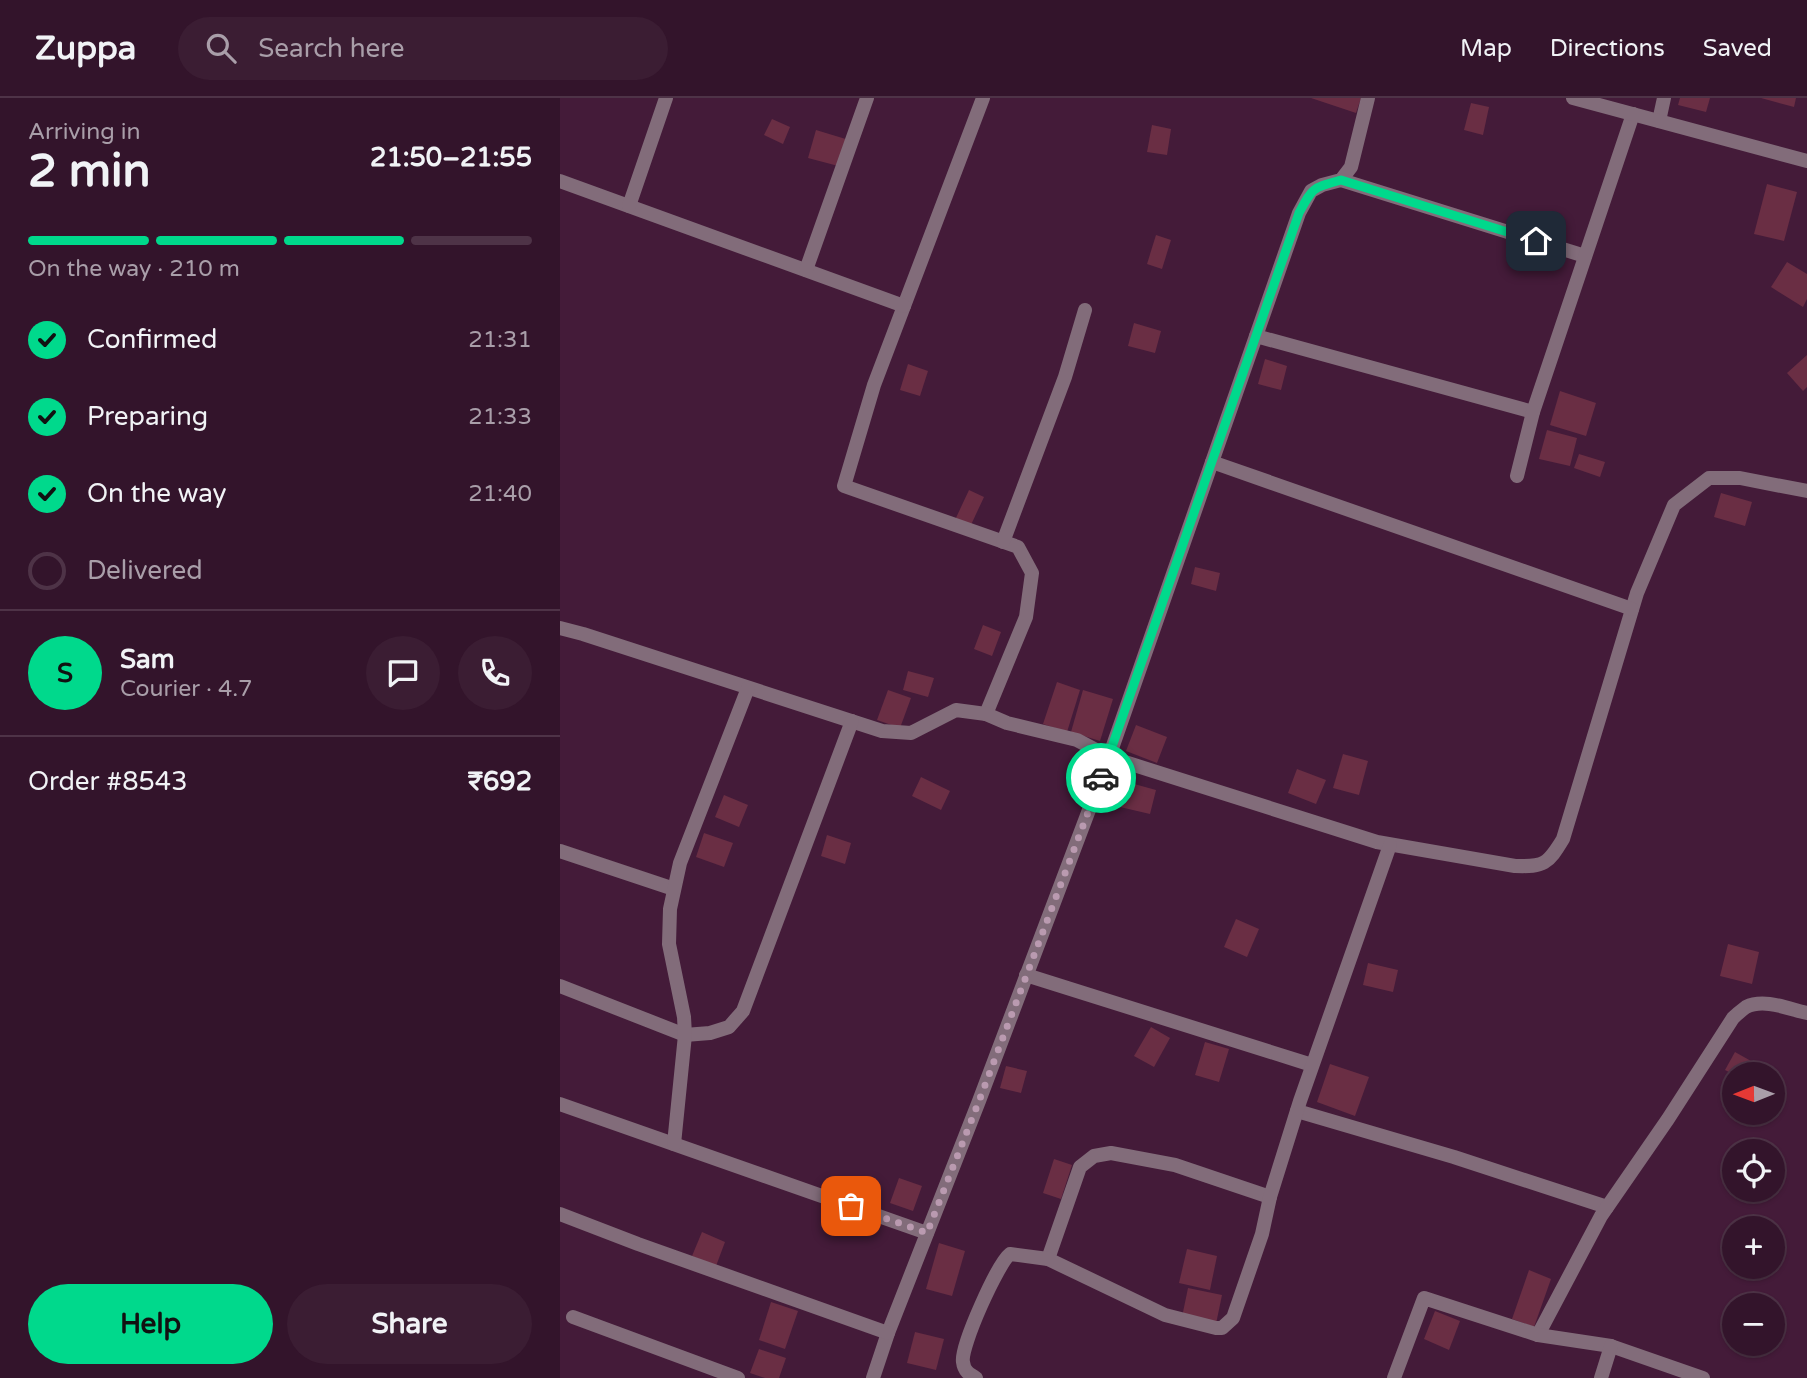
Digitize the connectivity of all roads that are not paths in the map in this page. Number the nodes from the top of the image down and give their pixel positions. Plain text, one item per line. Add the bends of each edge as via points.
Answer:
1 (666, 98) edge
2 (867, 98) edge
3 (982, 98) edge
4 (1368, 98) edge
5 (1573, 98) edge
6 (1664, 98) edge
7 (1633, 114) junction
8 (1659, 121) junction
9 (1807, 161) edge
10 (1341, 180) junction
11 (560, 181) edge
12 (629, 206) junction
13 (1585, 256) junction
14 (806, 270) junction
15 (904, 306) junction
16 (1085, 310) dead end
17 (1256, 336) junction
18 (1533, 412) junction
19 (1212, 462) junction
20 (1517, 476) dead end
21 (1807, 491) edge
22 (1003, 542) junction
23 (1632, 610) junction
24 (560, 628) edge
25 (748, 688) junction
26 (986, 714) junction
27 (852, 721) junction
28 (1109, 757) junction
29 (1390, 845) junction
30 (560, 850) edge
31 (674, 889) junction
32 (1027, 975) junction
33 (560, 986) edge
34 (1807, 1013) edge
35 (685, 1035) junction
36 (1312, 1065) junction
37 (560, 1104) edge
38 (1297, 1111) junction
39 (674, 1144) junction
40 (1270, 1197) junction
41 (1607, 1207) junction
42 (560, 1214) edge
43 (927, 1233) junction
44 (1048, 1259) junction
45 (573, 1317) dead end
46 (888, 1333) junction
47 (1538, 1335) junction
48 (1611, 1346) junction
49 (738, 1378) edge
50 (873, 1378) edge
51 (976, 1378) edge
52 (1394, 1378) edge
53 (1601, 1378) edge
54 (1703, 1378) edge

1 - 12 street
2 - 14 street
3 - 15 street
4 - 10 street via 1351,167
5 - 7 street
6 - 8 street
7 - 8 street
7 - 13 street
8 - 9 street
10 - 13 street
10 - 17 street via 1311,191 1299,213
11 - 12 street
12 - 14 street
13 - 18 street
14 - 15 street
15 - 22 street via 844,486
16 - 22 street
17 - 18 street
17 - 19 street
18 - 20 street
19 - 23 street
19 - 28 street
21 - 23 street via 1740,478 1709,478 1674,505
22 - 26 street via 1018,547 1032,573 1026,617
23 - 29 street via 1563,839 1552,858 1535,867 1515,866
24 - 25 street
25 - 27 street
25 - 31 street
26 - 27 street via 956,710 911,733 882,731
26 - 28 street via 1077,740
27 - 35 street via 743,1011 729,1027
28 - 29 street
28 - 32 street
29 - 36 street
30 - 31 street
31 - 35 street via 668,944
32 - 36 street
32 - 43 street
33 - 35 street
34 - 41 street via 1756,1004 1733,1018
35 - 39 street
36 - 38 street
37 - 39 street
38 - 40 street
38 - 41 street
39 - 43 street
40 - 44 street via 1175,1165 1111,1153 1094,1157 1080,1167
40 - 44 street via 1233,1318 1222,1328 1165,1315
41 - 47 street
42 - 46 street
43 - 46 street
44 - 51 street via 1019,1254 1005,1258 963,1349 963,1365
45 - 49 street
46 - 50 street
47 - 48 street
47 - 52 street via 1424,1298
48 - 53 street
48 - 54 street

